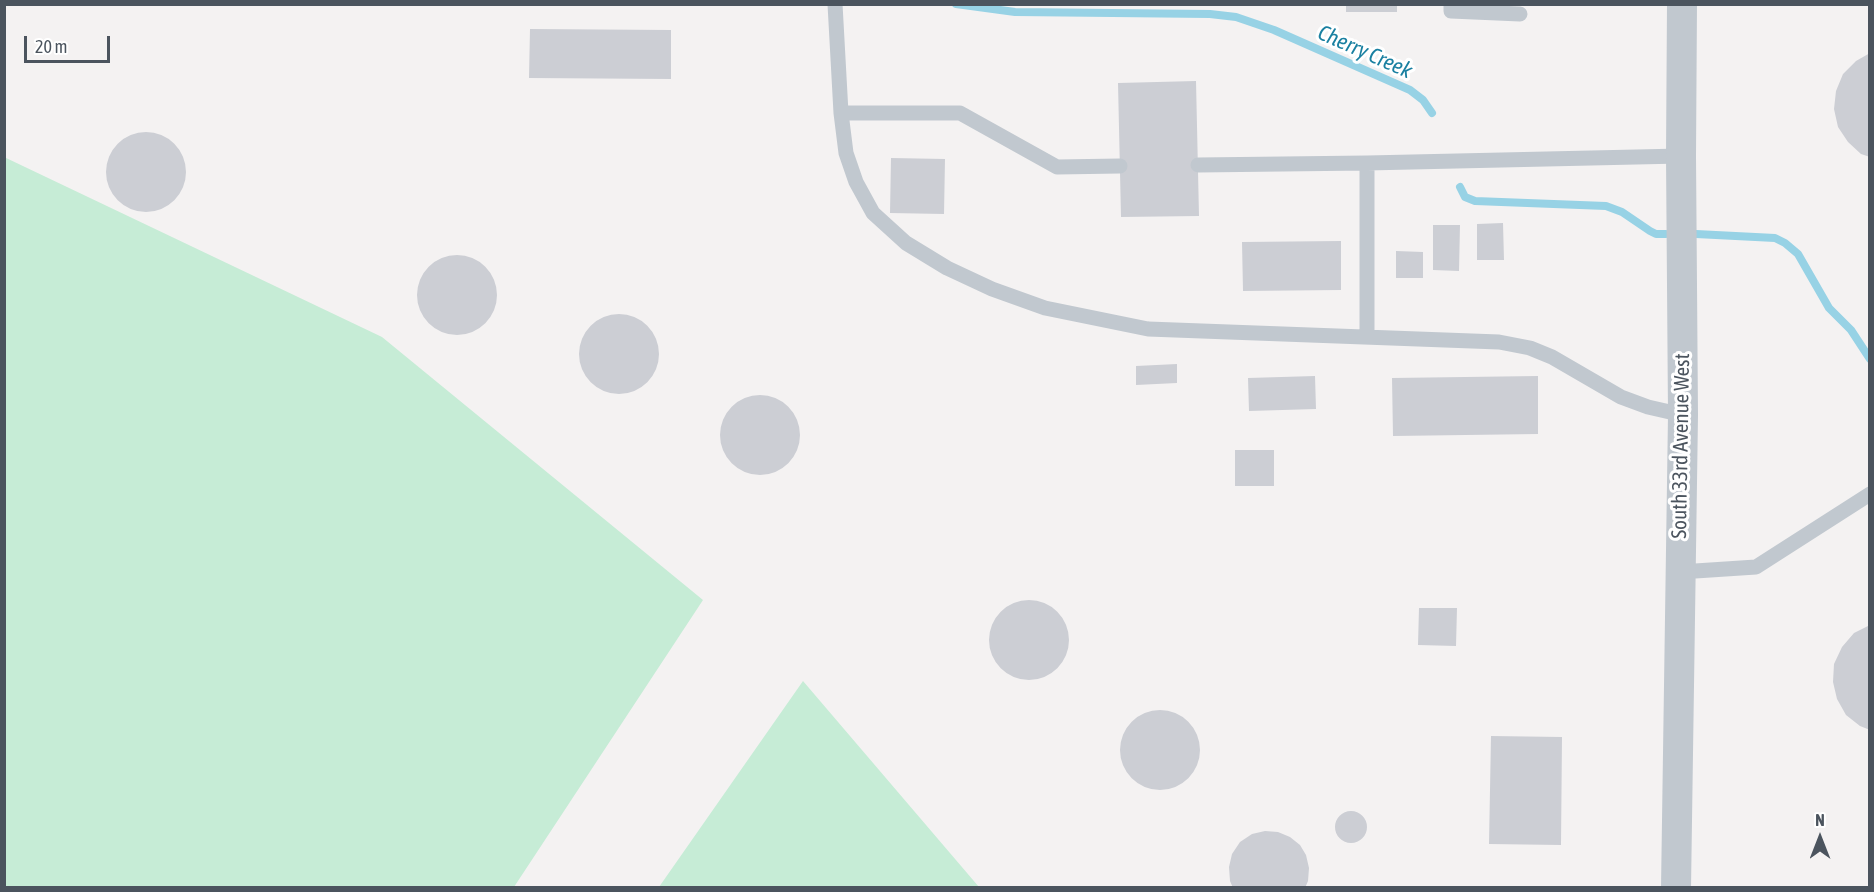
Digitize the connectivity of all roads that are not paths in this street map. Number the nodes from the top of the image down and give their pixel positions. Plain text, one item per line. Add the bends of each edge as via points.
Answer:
1 (835, 4) edge
2 (1451, 4) edge
3 (1682, 4) edge
4 (1520, 14) dead end
5 (841, 113) junction
6 (1681, 156) junction
7 (1367, 164) junction
8 (1198, 165) dead end
9 (1120, 166) dead end
10 (1367, 337) junction
11 (1683, 415) junction
12 (1869, 494) edge
13 (1680, 572) junction
14 (1676, 888) edge

1 - 5 lane
2 - 4 lane via 1451,10
3 - 6 street, South 33rd Avenue West
5 - 9 lane via 960,113 1056,167
5 - 10 lane via 846,153 873,213 906,243 992,289 1045,308 1148,329
6 - 7 lane
6 - 11 street, South 33rd Avenue West
7 - 8 lane
7 - 10 lane
10 - 11 lane via 1499,342 1530,348 1621,397
11 - 13 street, South 33rd Avenue West
12 - 13 lane via 1756,567
13 - 14 street, South 33rd Avenue West

